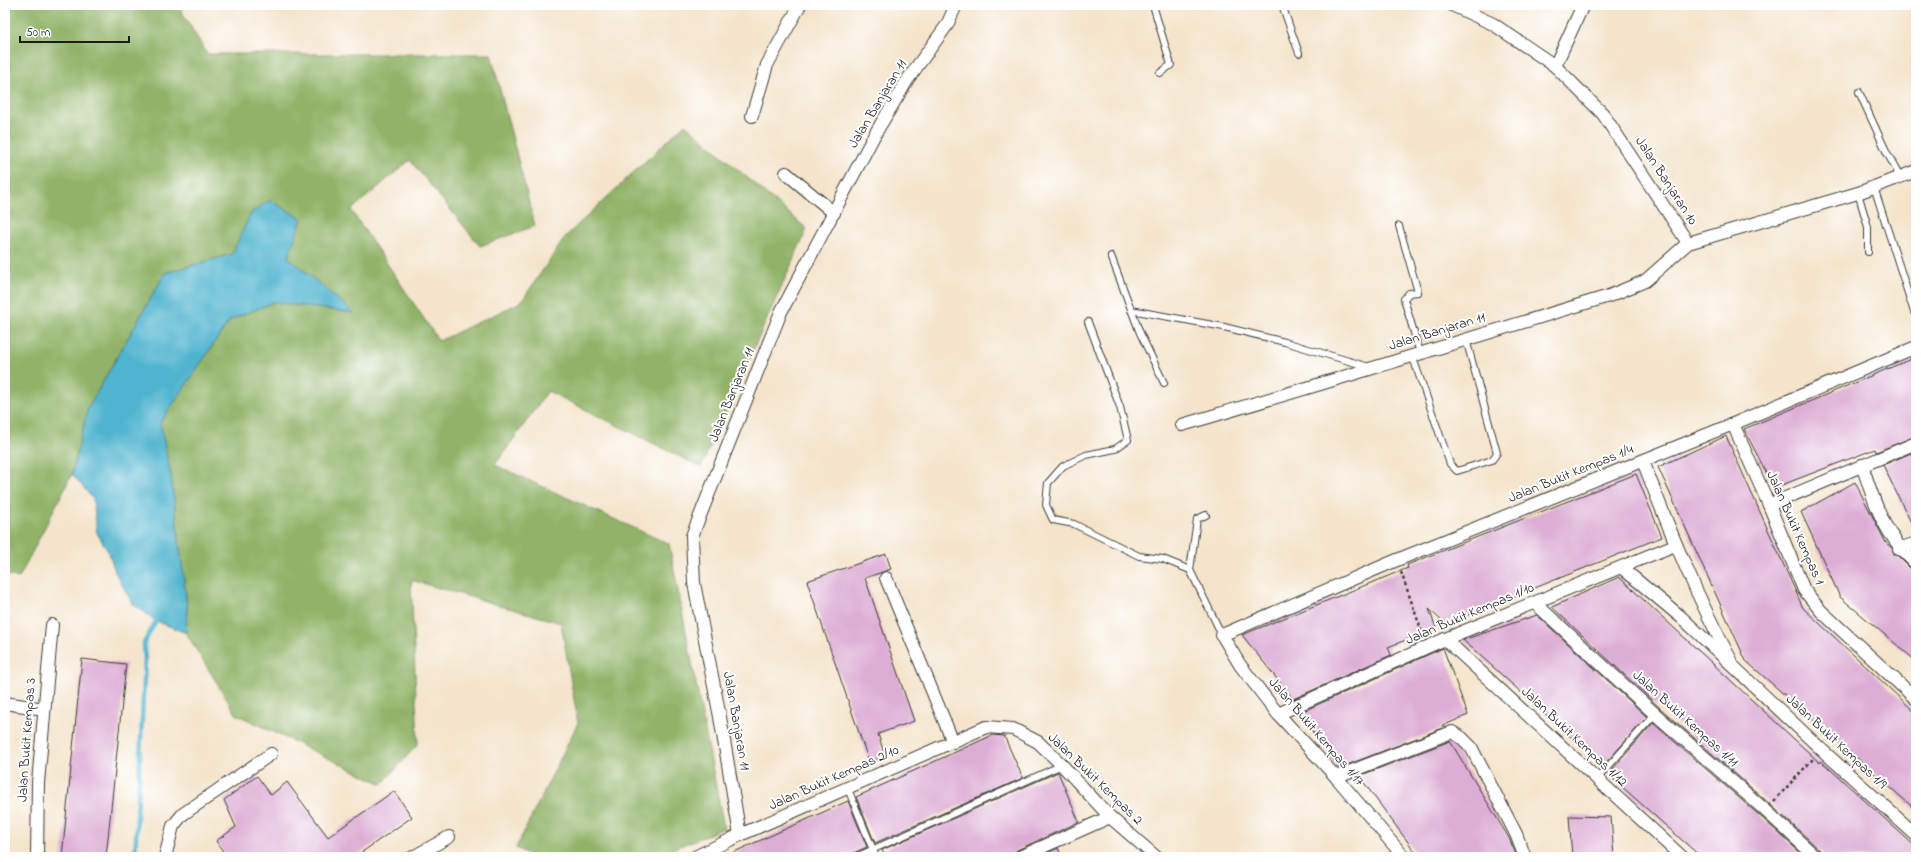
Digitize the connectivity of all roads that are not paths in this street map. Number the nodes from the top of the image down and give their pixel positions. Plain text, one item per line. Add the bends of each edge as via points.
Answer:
1 (800, 5) edge
2 (956, 5) edge
3 (1153, 5) edge
4 (1282, 5) edge
5 (1452, 5) edge
6 (1583, 5) edge
7 (1299, 53) dead end
8 (1555, 66) junction
9 (1160, 73) dead end
10 (1859, 92) dead end
11 (752, 116) dead end
12 (1916, 171) edge
13 (786, 173) dead end
14 (1901, 178) junction
15 (1874, 187) junction
16 (1858, 193) junction
17 (834, 213) junction
18 (1399, 226) dead end
19 (1688, 243) junction
20 (1868, 252) dead end
21 (1110, 256) dead end
22 (1131, 310) junction
23 (1914, 312) dead end
24 (1088, 322) dead end
25 (1466, 339) junction
26 (1916, 347) edge
27 (1416, 354) junction
28 (1373, 368) junction
29 (1164, 383) dead end
30 (1732, 424) junction
31 (1182, 425) dead end
32 (1916, 443) edge
33 (1643, 461) junction
34 (1862, 465) junction
35 (1769, 505) junction
36 (1206, 515) dead end
37 (1916, 543) edge
38 (1676, 545) junction
39 (1900, 549) junction
40 (1916, 564) edge
41 (1622, 568) junction
42 (1190, 570) junction
43 (886, 578) dead end
44 (1535, 603) junction
45 (52, 625) dead end
46 (1222, 635) junction
47 (1445, 639) junction
48 (1737, 670) junction
49 (1916, 699) edge
50 (5, 703) edge
51 (44, 709) junction
52 (1278, 714) junction
53 (1655, 714) junction
54 (986, 727) joint
55 (953, 742) junction
56 (271, 754) dead end
57 (1062, 765) junction
58 (1336, 777) junction
59 (1597, 779) junction
60 (848, 789) junction
61 (1110, 817) junction
62 (740, 835) junction
63 (1916, 835) edge
64 (449, 837) dead end
65 (873, 849) junction
66 (37, 857) edge
67 (165, 857) edge
68 (413, 857) edge
69 (695, 857) edge
70 (856, 857) edge
71 (876, 857) edge
72 (1020, 857) edge
73 (1156, 857) edge
74 (1404, 857) edge
75 (1525, 857) edge
76 (1682, 857) edge
77 (1816, 857) edge

1 - 11 street via 767,65
2 - 17 street, Jalan Banjaran 11 via 947,24 908,78 875,134
3 - 9 lane via 1171,65
4 - 7 lane
5 - 8 street, Jalan Banjaran 10 via 1492,24
6 - 8 street
8 - 19 street, Jalan Banjaran 10 via 1603,114
10 - 14 lane
12 - 14 street, Jalan Banjaran 10
13 - 17 street
14 - 15 street, Jalan Banjaran 10
15 - 16 street, Jalan Banjaran 10
15 - 23 lane
16 - 19 street, Jalan Banjaran 10
16 - 20 lane via 1868,227
17 - 62 street, Jalan Banjaran 11 via 781,312 692,536 694,583
18 - 27 lane via 1418,292 1409,293 1404,300
19 - 25 street, Jalan Banjaran 11 via 1645,281 1609,296
21 - 22 lane
22 - 28 lane via 1224,327
22 - 29 lane
24 - 42 lane via 1120,407 1128,440 1115,448 1086,455 1063,466 1048,483 1046,505 1053,520 1074,524 1139,556 1163,559
25 - 27 street, Jalan Banjaran 11
25 - 27 lane via 1497,453 1492,460 1456,471 1450,464
26 - 30 street, Jalan Bukit Kempas 1/4
27 - 28 street, Jalan Banjaran 11
28 - 31 street, Jalan Banjaran 11
30 - 33 street, Jalan Bukit Kempas 1/4
30 - 35 street, Jalan Bukit Kempas 1
32 - 34 street
33 - 38 street, Jalan Bukit Kempas 1/9
33 - 46 street, Jalan Bukit Kempas 1/4 via 1397,560
34 - 35 street
34 - 39 street via 1879,516
35 - 49 street, Jalan Bukit Kempas 1 via 1804,590 1821,611
36 - 42 lane via 1197,519
37 - 39 street
38 - 41 street, Jalan Bukit Kempas 1/10
38 - 48 street, Jalan Bukit Kempas 1/9 via 1714,630
39 - 40 street
41 - 44 street, Jalan Bukit Kempas 1/10
41 - 48 street, Jalan Bukit Kempas 1/9 via 1681,617
42 - 46 lane
43 - 55 street
44 - 47 street, Jalan Bukit Kempas 1/10
44 - 53 street, Jalan Bukit Kempas 1/11
45 - 51 street, Jalan Bukit Kempas 3
46 - 52 street, Jalan Bukit Kempas 1/17 via 1240,665
47 - 52 street, Jalan Bukit Kempas 1/10
47 - 59 street, Jalan Bukit Kempas 1/12
48 - 63 street, Jalan Bukit Kempas 1/9
50 - 51 street
51 - 66 street, Jalan Bukit Kempas 3 via 38,783
52 - 58 street, Jalan Bukit Kempas 1/17
53 - 59 lane
53 - 77 street, Jalan Bukit Kempas 1/11
54 - 55 street, Jalan Bukit Kempas 2/10
54 - 57 street, Jalan Bukit Kempas 2 via 1013,729 1038,742
55 - 60 street, Jalan Bukit Kempas 2/10
56 - 67 street via 183,814 173,826
57 - 61 street, Jalan Bukit Kempas 2
57 - 65 lane
58 - 74 street, Jalan Bukit Kempas 1/17
58 - 75 street via 1452,732 1471,747 1516,834
59 - 76 street, Jalan Bukit Kempas 1/12
60 - 62 street, Jalan Bukit Kempas 2/10
60 - 65 lane
61 - 72 street
61 - 73 street, Jalan Bukit Kempas 2
62 - 69 street, Jalan Bukit Kempas 2/10
64 - 68 street
65 - 70 lane
65 - 71 lane

